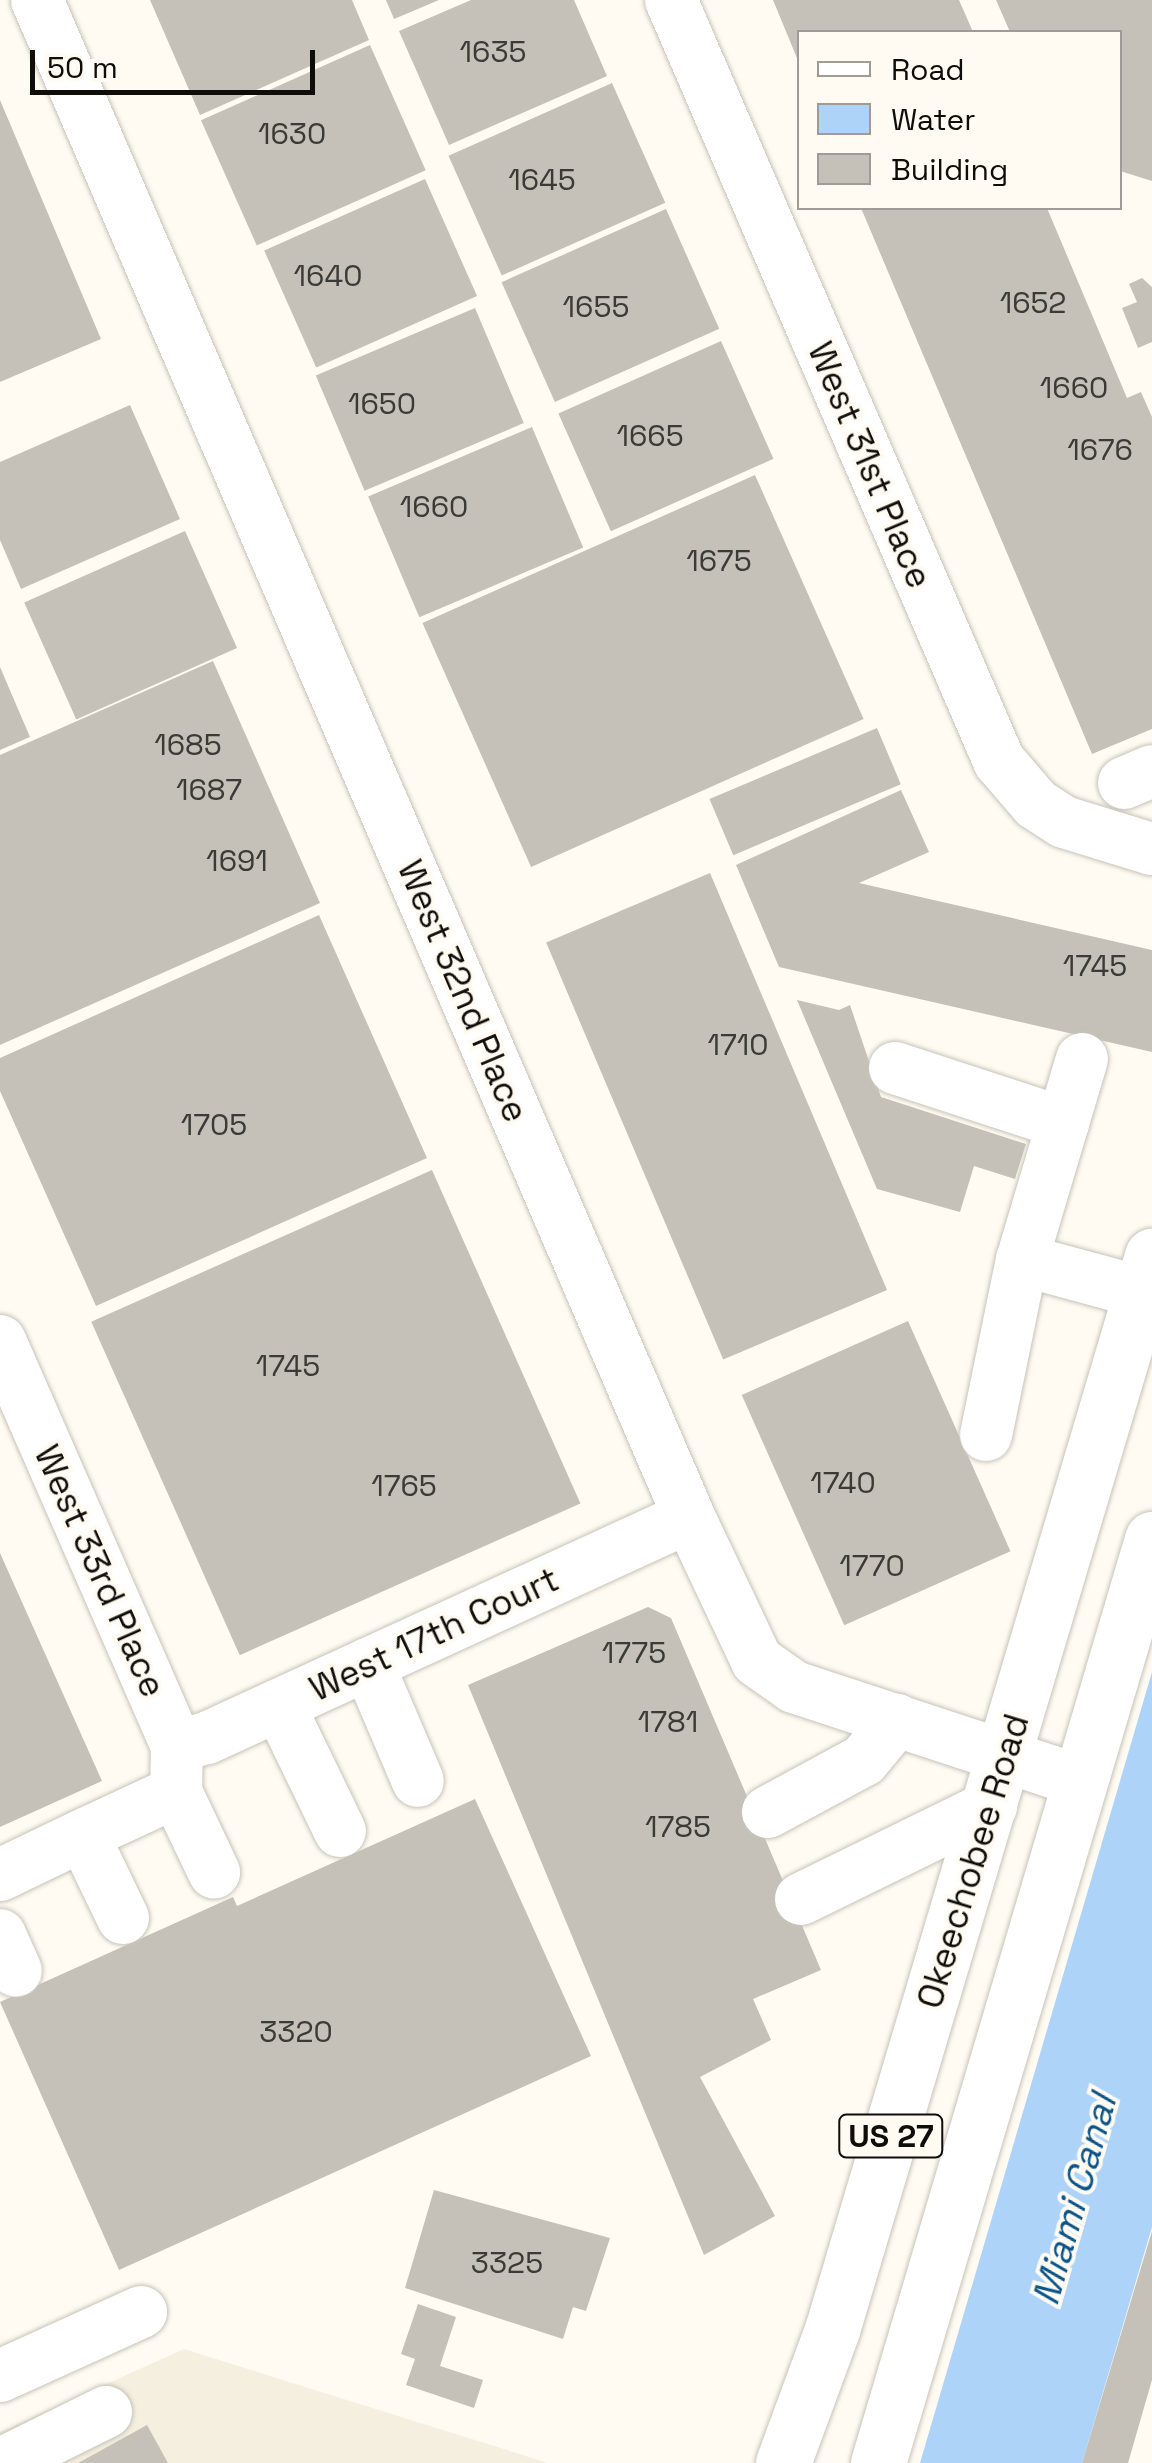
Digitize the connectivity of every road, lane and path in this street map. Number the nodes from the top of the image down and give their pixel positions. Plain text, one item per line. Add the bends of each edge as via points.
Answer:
1 (38, 0) edge
2 (671, 0) edge
3 (1152, 849) edge
4 (1082, 1059) dead end
5 (895, 1068) dead end
6 (1063, 1124) junction
7 (1022, 1260) junction
8 (1147, 1274) edge
9 (0, 1341) edge
10 (986, 1435) dead end
11 (689, 1517) junction
12 (1152, 1539) edge
13 (368, 1664) junction
14 (279, 1705) junction
15 (897, 1720) junction
16 (177, 1769) junction
17 (418, 1780) dead end
18 (998, 1780) junction
19 (1080, 1781) junction
20 (768, 1812) dead end
21 (340, 1831) dead end
22 (83, 1835) junction
23 (214, 1872) dead end
24 (0, 1875) edge
25 (800, 1899) dead end
26 (123, 1918) dead end
27 (141, 2312) dead end
28 (0, 2376) edge
29 (106, 2412) dead end
30 (4, 2463) edge
31 (783, 2463) edge
32 (878, 2463) edge

1 - 11 street, West 32nd Place
2 - 3 street, West 31st Place via 999,761 1036,804 1064,822
4 - 6 street
5 - 6 street
6 - 7 street
7 - 8 street
7 - 10 street
8 - 18 highway, Okeechobee Road / US 27
9 - 16 street, West 33rd Place
11 - 13 street, West 17th Court
11 - 15 street, West 32nd Place via 756,1660 794,1687
12 - 19 highway, US 27
13 - 14 street, West 17th Court
13 - 17 street
14 - 16 street, West 17th Court
14 - 21 street
15 - 18 street, West 32nd Place
15 - 20 street via 864,1760
16 - 22 street, West 17th Court
16 - 23 street, West 33rd Place
18 - 19 street, West 32nd Place
18 - 25 street
18 - 31 highway, Okeechobee Road / US 27 via 832,2330
19 - 32 highway, US 27
22 - 24 street, West 17th Court
22 - 26 street
27 - 28 street
29 - 30 street

